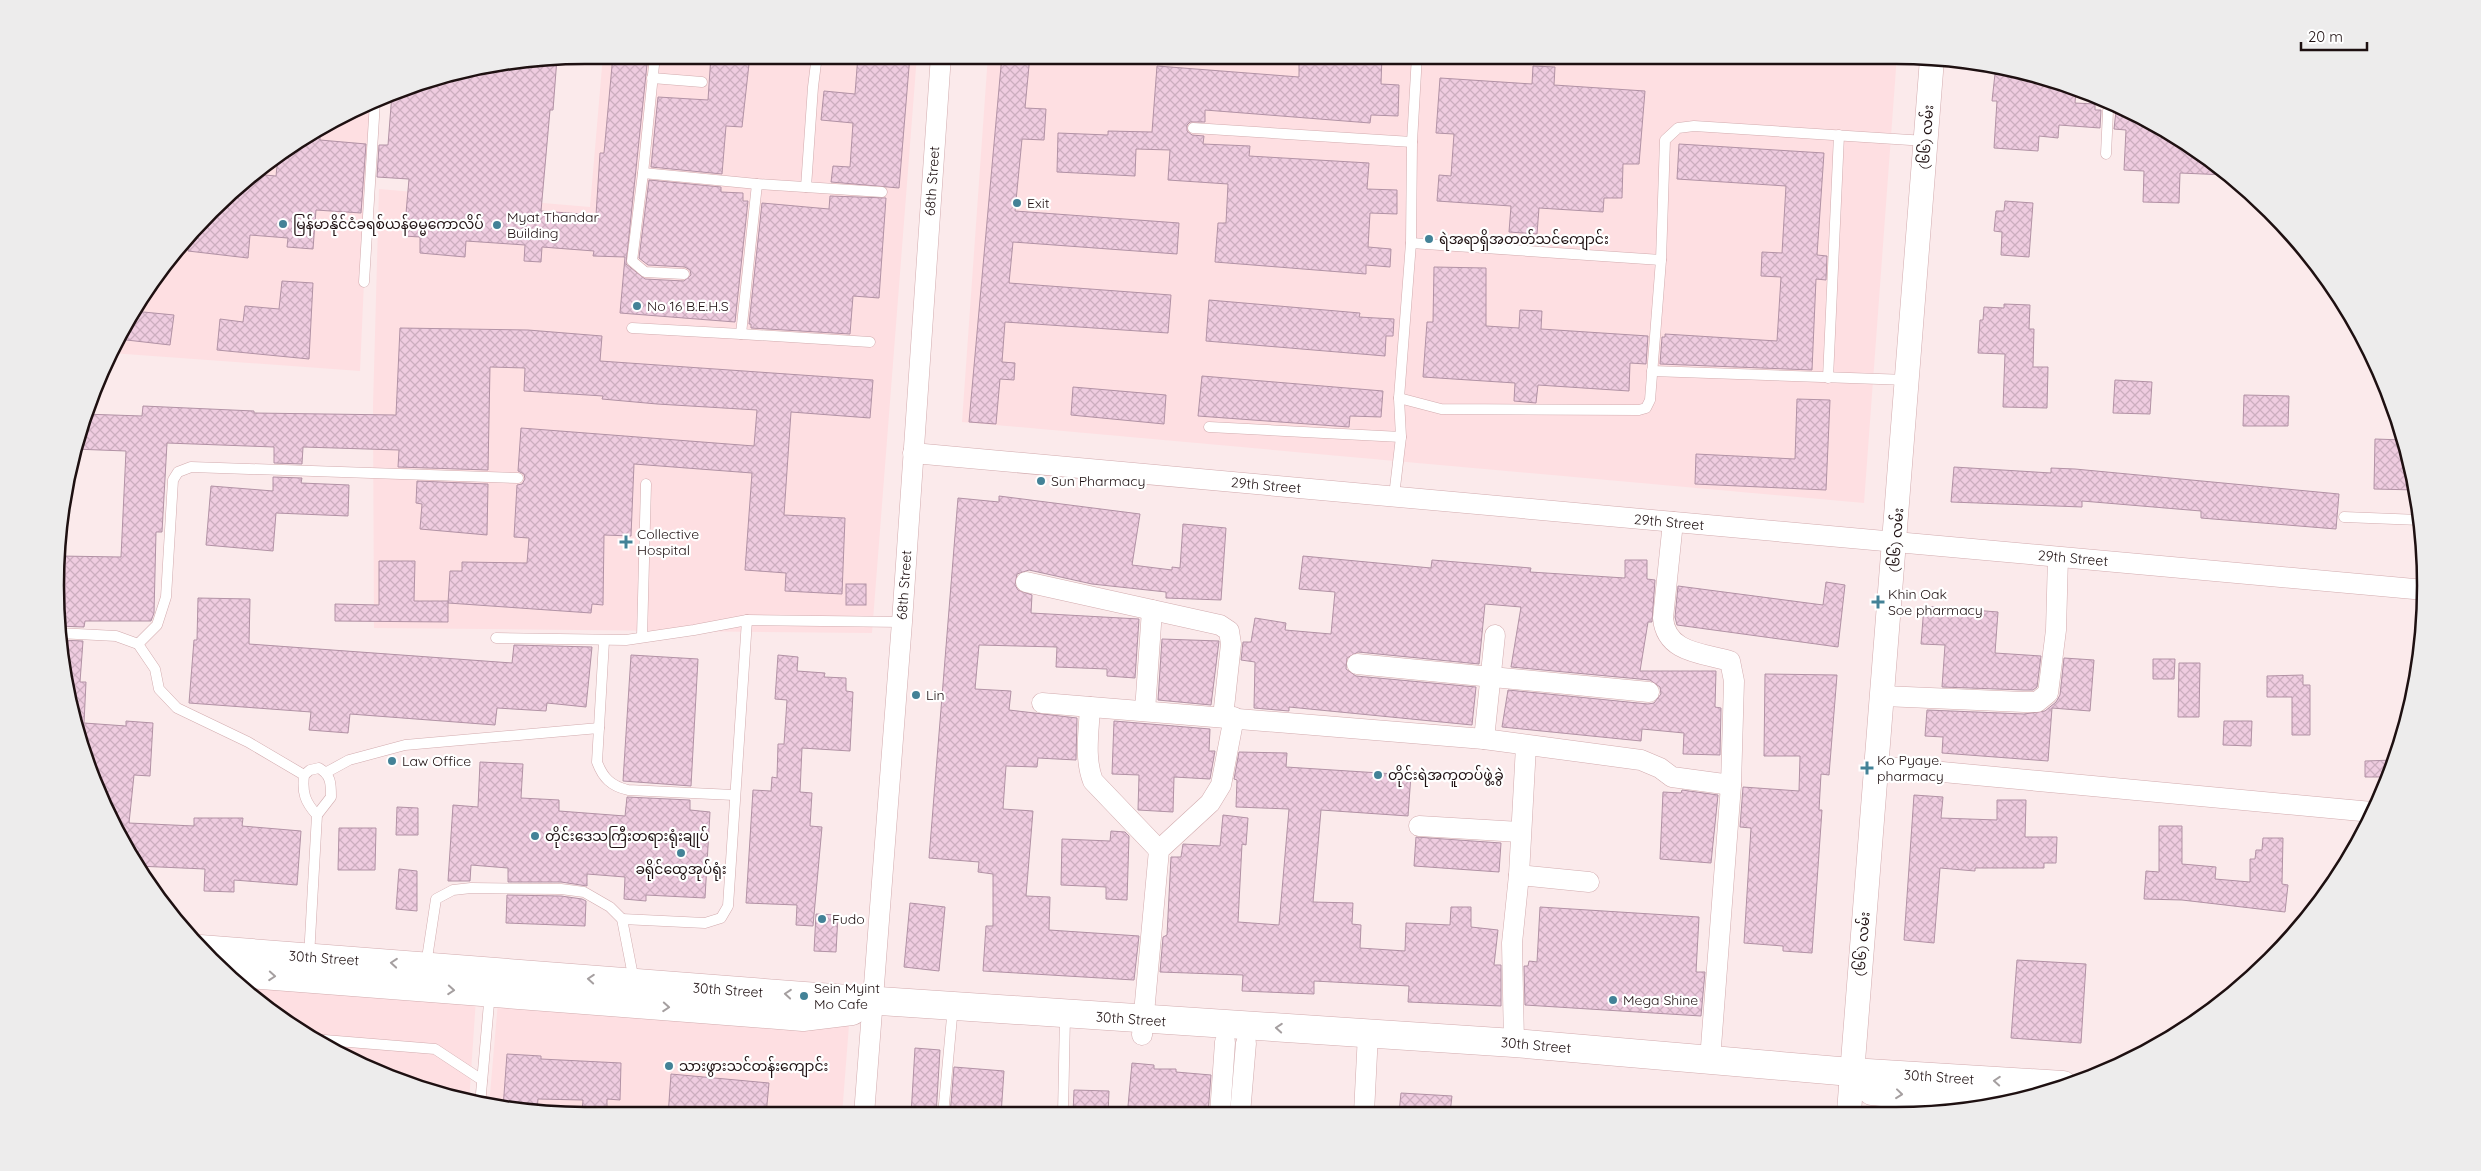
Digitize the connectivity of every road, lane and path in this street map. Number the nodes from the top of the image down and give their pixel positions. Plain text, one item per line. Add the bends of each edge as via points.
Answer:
1 (654, 64) edge
2 (816, 64) edge
3 (940, 64) edge
4 (1416, 64) edge
5 (1932, 65) edge
6 (652, 78) junction
7 (702, 82) dead end
8 (375, 109) edge
9 (2109, 110) edge
10 (1193, 128) dead end
11 (1839, 135) junction
12 (1926, 141) junction
13 (1412, 142) junction
14 (2106, 154) dead end
15 (643, 173) junction
16 (757, 184) junction
17 (806, 187) junction
18 (882, 192) dead end
19 (1411, 243) junction
20 (1661, 260) junction
21 (684, 274) dead end
22 (364, 282) dead end
23 (632, 328) dead end
24 (741, 334) junction
25 (870, 342) dead end
26 (1652, 371) junction
27 (1828, 378) junction
28 (1908, 380) junction
29 (1399, 398) junction
30 (1209, 427) dead end
31 (1401, 437) junction
32 (913, 453) junction
33 (518, 478) dead end
34 (646, 484) dead end
35 (1394, 496) junction
36 (2344, 517) dead end
37 (2413, 520) edge
38 (1673, 522) junction
39 (1896, 542) junction
40 (2058, 557) junction
41 (1026, 582) dead end
42 (2417, 589) edge
43 (1152, 610) junction
44 (747, 620) junction
45 (902, 622) junction
46 (66, 633) edge
47 (1495, 635) dead end
48 (642, 637) junction
49 (496, 638) dead end
50 (604, 641) junction
51 (138, 644) junction
52 (1357, 664) dead end
53 (1491, 676) junction
54 (1649, 692) dead end
55 (1883, 696) junction
56 (1042, 703) dead end
57 (1090, 707) junction
58 (1145, 711) junction
59 (1229, 717) junction
60 (599, 728) junction
61 (1484, 739) junction
62 (1526, 746) junction
63 (1878, 766) junction
64 (327, 772) junction
65 (304, 776) junction
66 (1731, 785) junction
67 (734, 795) junction
68 (2365, 811) edge
69 (317, 815) junction
70 (1419, 826) dead end
71 (1520, 832) junction
72 (1159, 850) junction
73 (1519, 875) junction
74 (1589, 882) dead end
75 (622, 919) junction
76 (214, 951) edge
77 (307, 967) junction
78 (234, 971) edge
79 (424, 977) junction
80 (491, 982) junction
81 (634, 994) junction
82 (871, 1004) junction
83 (952, 1017) junction
84 (1066, 1021) junction
85 (1144, 1027) junction
86 (332, 1041) edge
87 (1236, 1042) junction
88 (1368, 1042) junction
89 (1514, 1043) junction
90 (1710, 1060) junction
91 (482, 1080) junction
92 (2043, 1086) edge
93 (1850, 1091) edge
94 (481, 1096) edge
95 (1974, 1101) edge
96 (865, 1107) edge
97 (944, 1107) edge
98 (1062, 1107) edge
99 (1222, 1107) edge
100 (1240, 1107) edge
101 (1364, 1107) edge

1 - 6 lane
2 - 17 lane
3 - 32 street, 68th Street
4 - 13 lane
5 - 12 street, (၆၆) လမ်း
6 - 7 lane
6 - 15 lane
8 - 22 lane
9 - 14 lane
10 - 13 lane
11 - 12 lane
11 - 20 lane via 1694,126 1672,132 1664,140
11 - 27 lane
12 - 28 street, (၆၆) လမ်း
13 - 19 lane
15 - 16 lane
15 - 21 lane via 632,261 645,272
16 - 17 lane
16 - 24 lane
17 - 18 lane
19 - 20 lane
19 - 29 lane
20 - 26 lane
23 - 24 lane
24 - 25 lane
26 - 27 lane
26 - 29 lane via 1650,400 1646,408 1639,410 1441,408
27 - 28 lane
28 - 39 street, (၆၆) လမ်း
29 - 31 lane
30 - 31 lane
31 - 35 lane
32 - 35 street, 29th Street
32 - 45 street, 68th Street
33 - 51 lane via 191,467 178,472 173,480 166,597 157,625
34 - 48 lane
35 - 38 street, 29th Street
36 - 37 lane
38 - 39 street, 29th Street
38 - 66 street via 1664,630 1676,646 1730,661 1734,681
39 - 40 street, 29th Street
39 - 55 street, (၆၆) လမ်း
40 - 42 street, 29th Street
40 - 55 street via 2055,645 2048,693 2044,699 2024,702
41 - 43 street
43 - 58 street
43 - 59 street via 1220,625 1228,631 1231,644
44 - 45 lane
44 - 48 lane
44 - 67 lane
45 - 82 street, 68th Street
46 - 51 lane via 116,636
47 - 53 street
48 - 50 lane
49 - 50 lane
50 - 60 lane
51 - 65 lane via 154,669 159,689 177,708 248,742
52 - 53 street
53 - 54 street
53 - 61 street
55 - 63 street, (၆၆) လမ်း
56 - 57 street
57 - 58 street
57 - 72 street via 1088,754 1093,781
58 - 59 street
59 - 61 street
59 - 72 street via 1221,785 1210,803
60 - 64 lane via 405,745 349,760
60 - 67 lane via 597,762 602,775 616,787
61 - 62 street
62 - 66 street via 1641,760 1672,777
62 - 71 street
63 - 68 street
63 - 93 street, (၆၆) လမ်း
64 - 65 lane via 319,768
64 - 69 lane via 331,797
65 - 69 lane via 306,804
66 - 90 street
67 - 75 lane via 728,906 720,918 705,923
69 - 77 lane
70 - 71 street
71 - 73 street
72 - 85 street
73 - 74 street
73 - 89 street via 1512,943
75 - 79 lane via 610,907 584,892 498,888 453,890 436,899
75 - 81 lane
76 - 77 main road, 30th Street
78 -> 77 main road, 30th Street
77 - 79 main road, 30th Street
79 - 80 main road, 30th Street
80 - 81 main road, 30th Street
80 - 91 lane
81 - 82 main road, 30th Street
82 - 83 main road, 30th Street
82 - 84 main road, 30th Street
82 - 96 street, 68th Street
83 - 84 main road, 30th Street
83 - 97 lane
84 - 85 main road, 30th Street
84 - 98 lane
85 - 87 main road, 30th Street
88 -> 85 main road, 30th Street
86 - 91 lane via 435,1049
87 - 88 main road, 30th Street
87 - 99 street
87 - 100 street
88 - 89 main road, 30th Street
88 - 93 main road, 30th Street via 1524,1061
88 - 101 street
89 - 90 main road, 30th Street
90 - 93 main road, 30th Street
91 - 94 lane
92 -> 93 main road, 30th Street
93 -> 95 main road, 30th Street

